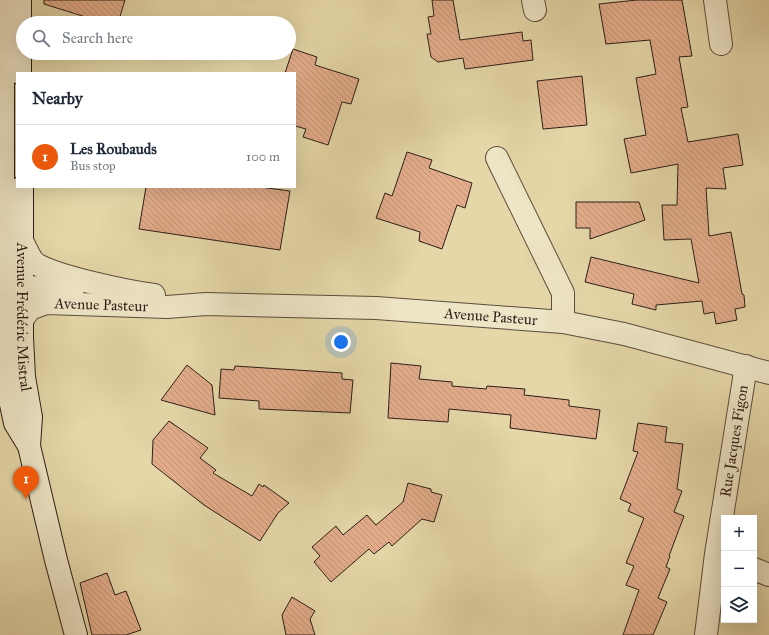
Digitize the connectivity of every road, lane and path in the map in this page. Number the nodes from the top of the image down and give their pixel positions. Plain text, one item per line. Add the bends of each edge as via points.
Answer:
1 (3, 0) edge
2 (20, 0) edge
3 (715, 0) edge
4 (20, 16) edge
5 (721, 44) dead end
6 (20, 60) edge
7 (20, 72) edge
8 (497, 158) dead end
9 (22, 188) edge
10 (23, 242) junction
11 (12, 286) junction
12 (136, 293) junction
13 (206, 304) junction
14 (12, 320) junction
15 (563, 322) junction
16 (746, 366) junction
17 (769, 373) edge
18 (720, 556) edge
19 (757, 570) edge
20 (769, 575) edge
21 (76, 635) edge
22 (706, 635) edge

1 - 11 street, Avenue Frédéric Mistral
2 - 4 street
3 - 5 street
6 - 7 street
8 - 15 street via 563,293
9 - 10 street, Avenue Frédéric Mistral
10 - 11 street, Avenue Frédéric Mistral
10 - 12 street, Avenue Pasteur via 34,262 49,270
11 - 12 street, Avenue Pasteur
11 - 14 street, Avenue Frédéric Mistral
12 - 13 street, Avenue Pasteur
13 - 14 street, Avenue Pasteur via 167,306 46,303
13 - 15 street, Avenue Pasteur via 376,308
14 - 21 street, Avenue Frédéric Mistral via 31,417 29,446
15 - 16 street, Avenue Pasteur via 624,334
16 - 17 street, Avenue Pasteur
16 - 18 street, Rue Jacques Figon
18 - 22 street, Rue Jacques Figon
19 - 20 street

